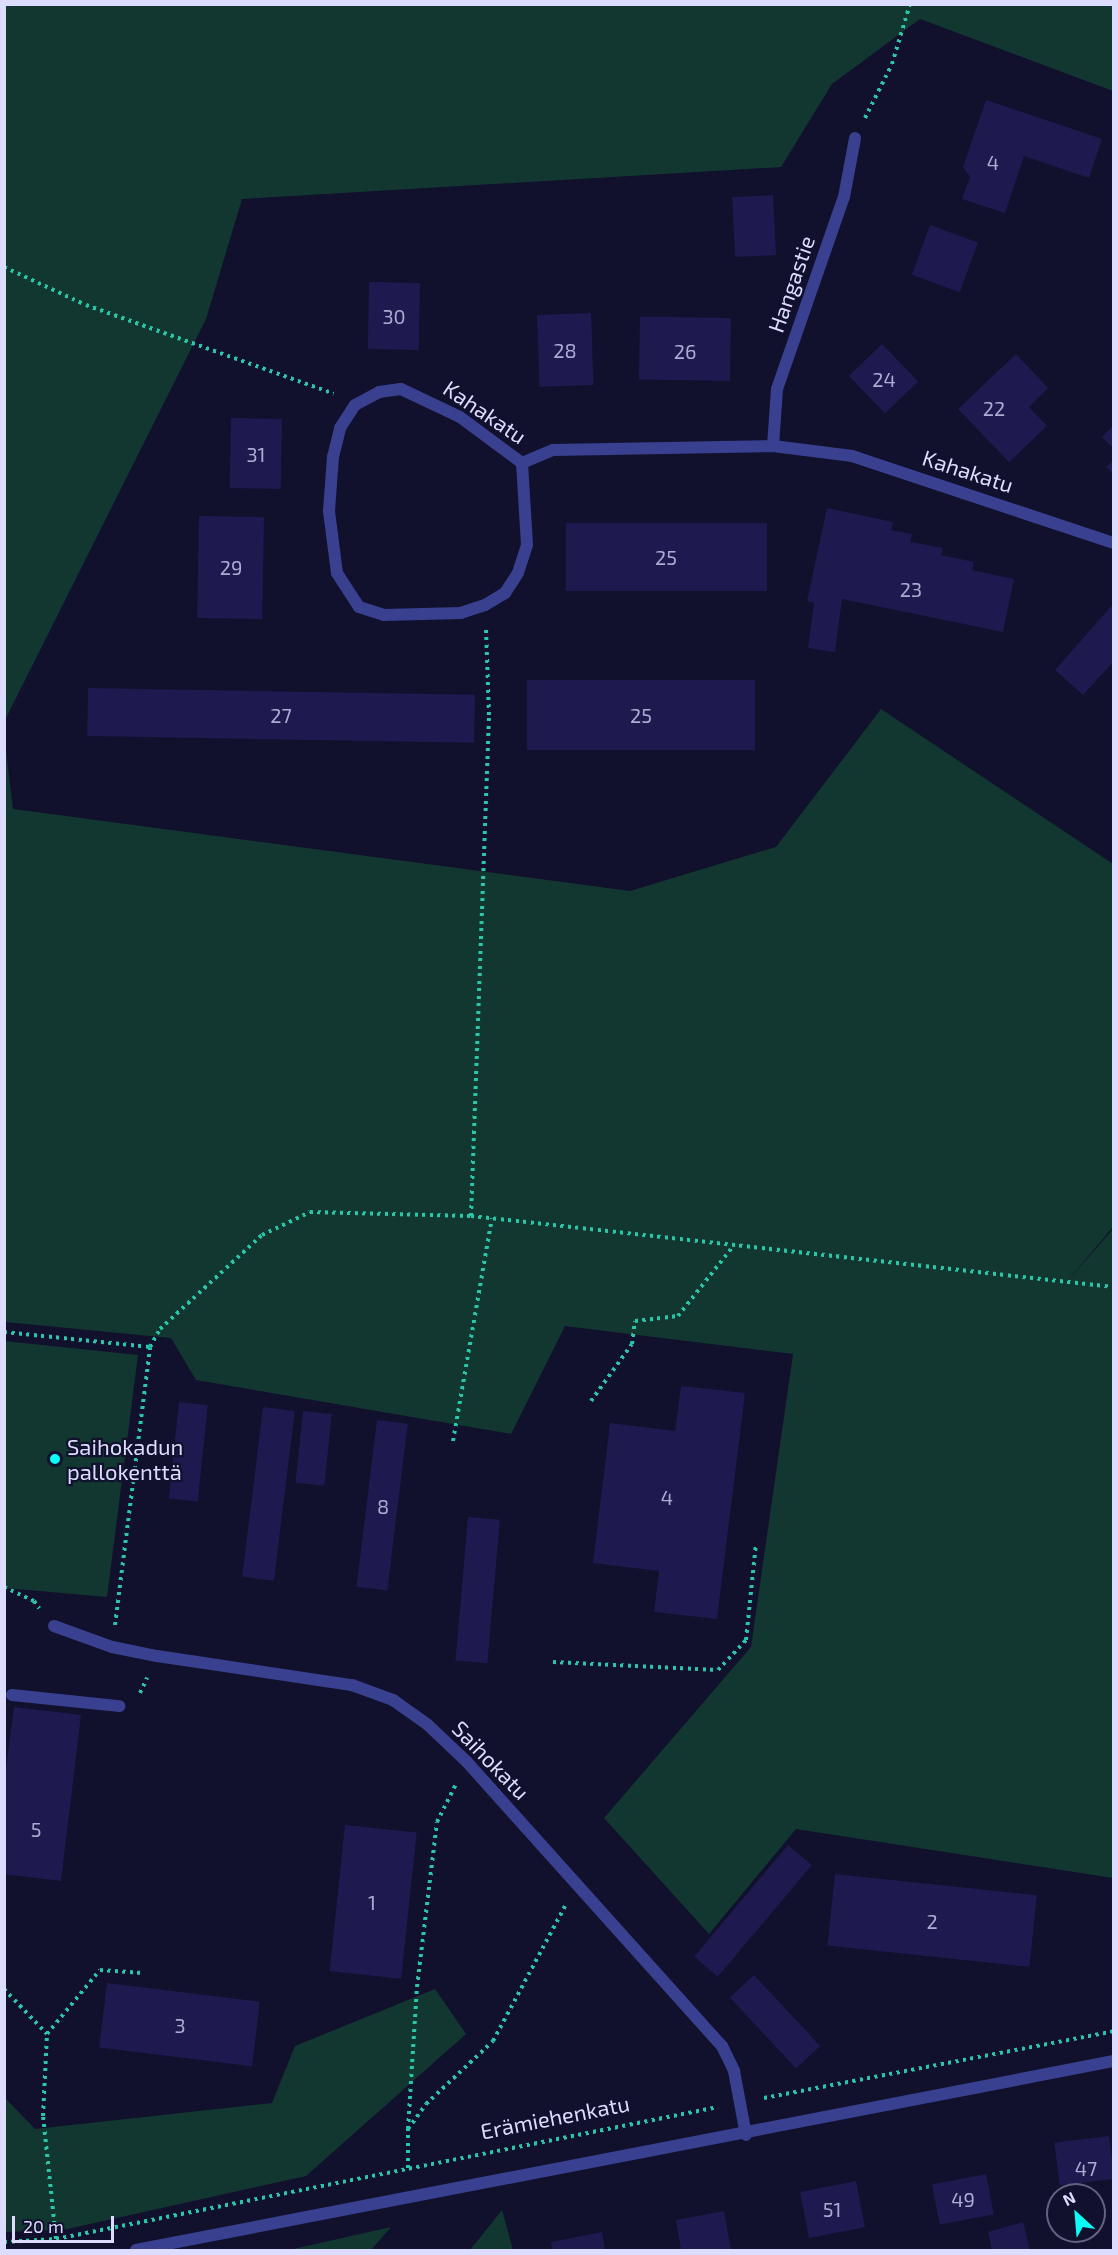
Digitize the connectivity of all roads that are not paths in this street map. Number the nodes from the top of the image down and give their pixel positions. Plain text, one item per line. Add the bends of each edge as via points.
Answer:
1 (855, 138) road end
2 (773, 446) junction
3 (522, 462) junction
4 (1113, 543) edge
5 (54, 1626) road end
6 (12, 1695) dead end
7 (119, 1706) road end
8 (1113, 2061) edge
9 (746, 2135) junction
10 (136, 2250) edge

1 - 2 street, Hangastie via 844,197 777,389
2 - 3 street, Kahakatu via 553,450
2 - 4 street, Kahakatu via 852,456
3 - 3 street, Kahakatu via 425,397 401,389 379,392 355,405 340,428 333,457 329,511 338,573 359,607 384,615 461,613 485,605 512,583 527,544
5 - 9 street, Saihokatu via 112,1647 157,1656 352,1685 393,1700 428,1725 466,1762 722,2046 735,2071
6 - 7 street
8 - 9 street
9 - 10 street

